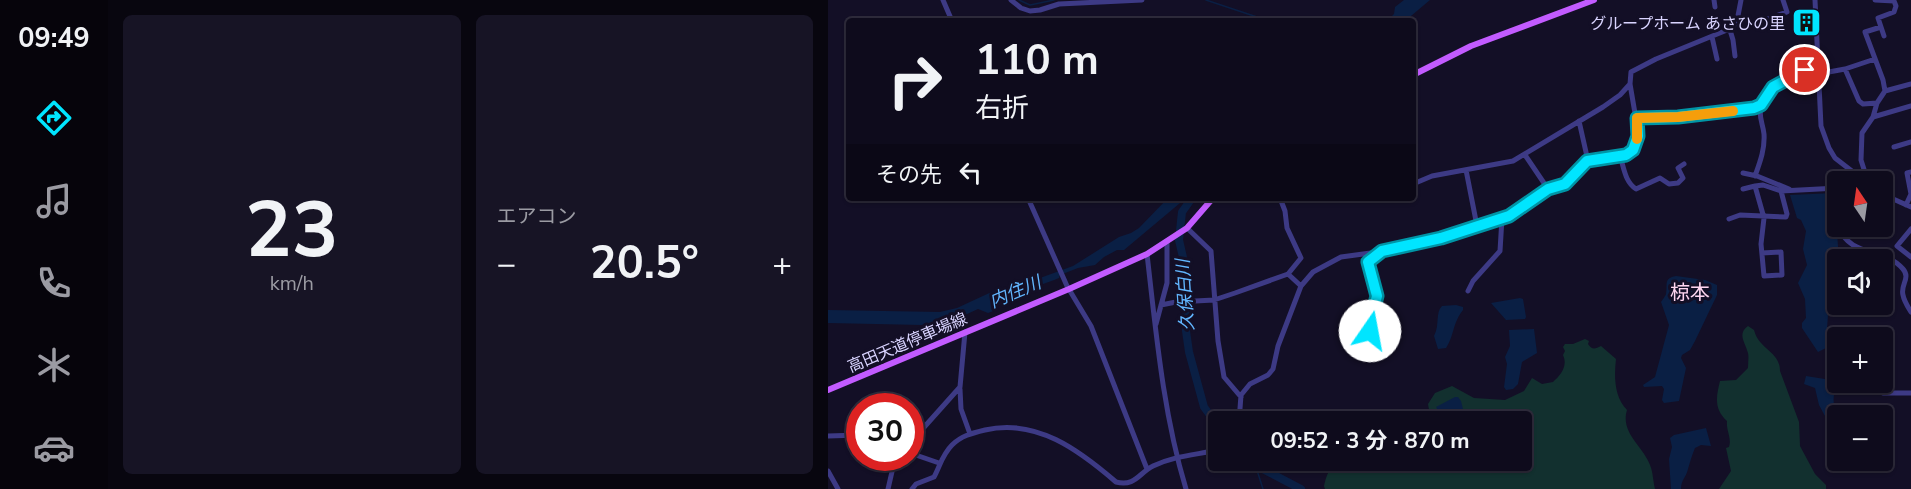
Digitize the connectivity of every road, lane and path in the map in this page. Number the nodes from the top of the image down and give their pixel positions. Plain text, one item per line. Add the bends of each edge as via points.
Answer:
1 (943, 0) edge
2 (1011, 0) edge
3 (1142, 0) edge
4 (1594, 0) edge
5 (1714, 0) edge
6 (1742, 0) edge
7 (1783, 0) edge
8 (1815, 0) edge
9 (1875, 0) edge
10 (1715, 7) dead end
11 (951, 18) edge
12 (1762, 21) dead end
13 (1881, 27) junction
14 (1730, 30) junction
15 (1884, 36) dead end
16 (1712, 37) junction
17 (1735, 56) dead end
18 (1717, 59) dead end
19 (1875, 59) junction
20 (1845, 69) junction
21 (1818, 71) junction
22 (1416, 73) edge
23 (1630, 84) junction
24 (1911, 84) edge
25 (1885, 91) junction
26 (1877, 103) junction
27 (1761, 105) junction
28 (1911, 106) edge
29 (1873, 117) junction
30 (1637, 118) junction
31 (1579, 121) junction
32 (1911, 142) edge
33 (1894, 147) dead end
34 (1526, 155) junction
35 (1620, 156) junction
36 (1588, 161) junction
37 (1684, 164) dead end
38 (1466, 170) junction
39 (1852, 171) edge
40 (1864, 171) edge
41 (1911, 172) edge
42 (1743, 173) dead end
43 (1755, 176) junction
44 (1416, 183) edge
45 (1755, 186) junction
46 (1827, 188) edge
47 (1548, 189) junction
48 (1743, 189) dead end
49 (1790, 190) junction
50 (1780, 191) junction
51 (1893, 199) edge
52 (1029, 201) edge
53 (1210, 201) edge
54 (1281, 201) edge
55 (1908, 206) edge
56 (1763, 217) junction
57 (1502, 218) junction
58 (1729, 219) dead end
59 (1477, 226) junction
60 (1186, 228) junction
61 (1911, 229) edge
62 (1848, 237) edge
63 (1167, 242) junction
64 (1382, 251) junction
65 (1762, 253) dead end
66 (1147, 254) junction
67 (1911, 257) edge
68 (1288, 274) junction
69 (1300, 286) junction
70 (1068, 287) junction
71 (1468, 291) dead end
72 (1214, 300) junction
73 (1161, 305) junction
74 (1911, 312) edge
75 (1155, 325) junction
76 (965, 332) junction
77 (1358, 341) dead end
78 (960, 387) junction
79 (828, 390) edge
80 (1893, 393) edge
81 (1911, 393) edge
82 (1241, 397) junction
83 (1240, 411) edge
84 (924, 427) edge
85 (970, 434) junction
86 (846, 435) edge
87 (828, 436) edge
88 (1208, 451) edge
89 (1176, 456) junction
90 (924, 458) edge
91 (939, 463) junction
92 (1147, 469) junction
93 (828, 471) edge
94 (892, 471) edge
95 (838, 489) edge
96 (888, 489) edge
97 (912, 489) edge
98 (1186, 489) edge

1 - 11 street
2 - 3 street via 1030,11 1059,4
4 - 22 main road via 1470,46
5 - 10 street
6 - 14 street via 1737,21
7 - 12 street via 1787,12
8 - 21 street
9 - 13 street via 1894,1 1896,6 1894,12 1878,18
13 - 15 street
13 - 19 street via 1865,32
14 - 16 street
14 - 17 street
16 - 18 street
16 - 23 street via 1638,67 1631,72
19 - 20 street
19 - 25 street
20 - 21 street
20 - 26 street via 1858,101
21 - 27 street via 1805,70 1773,87
21 - 39 street via 1821,126 1835,158
23 - 30 street
23 - 31 street via 1620,95
24 - 25 street
25 - 26 street
26 - 29 street
27 - 30 street via 1678,117
27 - 43 street via 1764,148
28 - 29 street
29 - 40 street via 1862,133
30 - 35 street via 1638,136 1633,150
31 - 34 street
31 - 36 street
32 - 33 street
34 - 38 street via 1508,163
34 - 47 street
35 - 36 street
35 - 37 street via 1624,174 1636,189 1660,178 1668,184 1678,183 1683,178 1678,168
36 - 47 street via 1565,184
38 - 44 street
38 - 59 street
41 - 55 street via 1907,173 1911,194
42 - 43 street
43 - 49 street
45 - 48 street
45 - 50 street
45 - 56 street
46 - 49 street
47 - 57 street via 1521,210
49 - 50 street
50 - 56 street via 1786,218
51 - 55 street
52 - 70 street
53 - 60 main road, 高田天道停車場線
54 - 68 street via 1287,228 1301,258
56 - 58 street via 1740,215
56 - 65 street via 1761,244 1764,276 1782,275 1781,252
57 - 59 street
57 - 71 street via 1500,251
59 - 64 street
60 - 63 main road, 高田天道停車場線
60 - 72 street via 1211,251
61 - 67 street via 1897,246
62 - 74 street via 1857,250 1879,254 1905,270 1902,295
63 - 66 main road, 高田天道停車場線
63 - 73 street via 1167,283
64 - 69 street via 1341,257 1313,272
64 - 77 street via 1368,262 1377,296 1373,311 1377,327
66 - 70 main road, 高田天道停車場線
66 - 75 street
68 - 69 street
68 - 72 street
69 - 82 street via 1273,369 1250,384
70 - 76 main road, 高田天道停車場線
70 - 92 street via 1091,326
72 - 73 street
72 - 82 street via 1224,377
73 - 75 street
75 - 89 street
76 - 78 street
76 - 79 main road, 高田天道停車場線
78 - 84 street
78 - 85 street via 961,409
80 - 81 street
82 - 83 street
85 - 91 street via 952,444
85 - 92 street via 993,428 1028,428 1077,451 1124,484
86 - 87 street
88 - 89 street
89 - 92 street
89 - 98 street
90 - 91 street
91 - 97 street via 934,477
93 - 95 street
94 - 96 street

